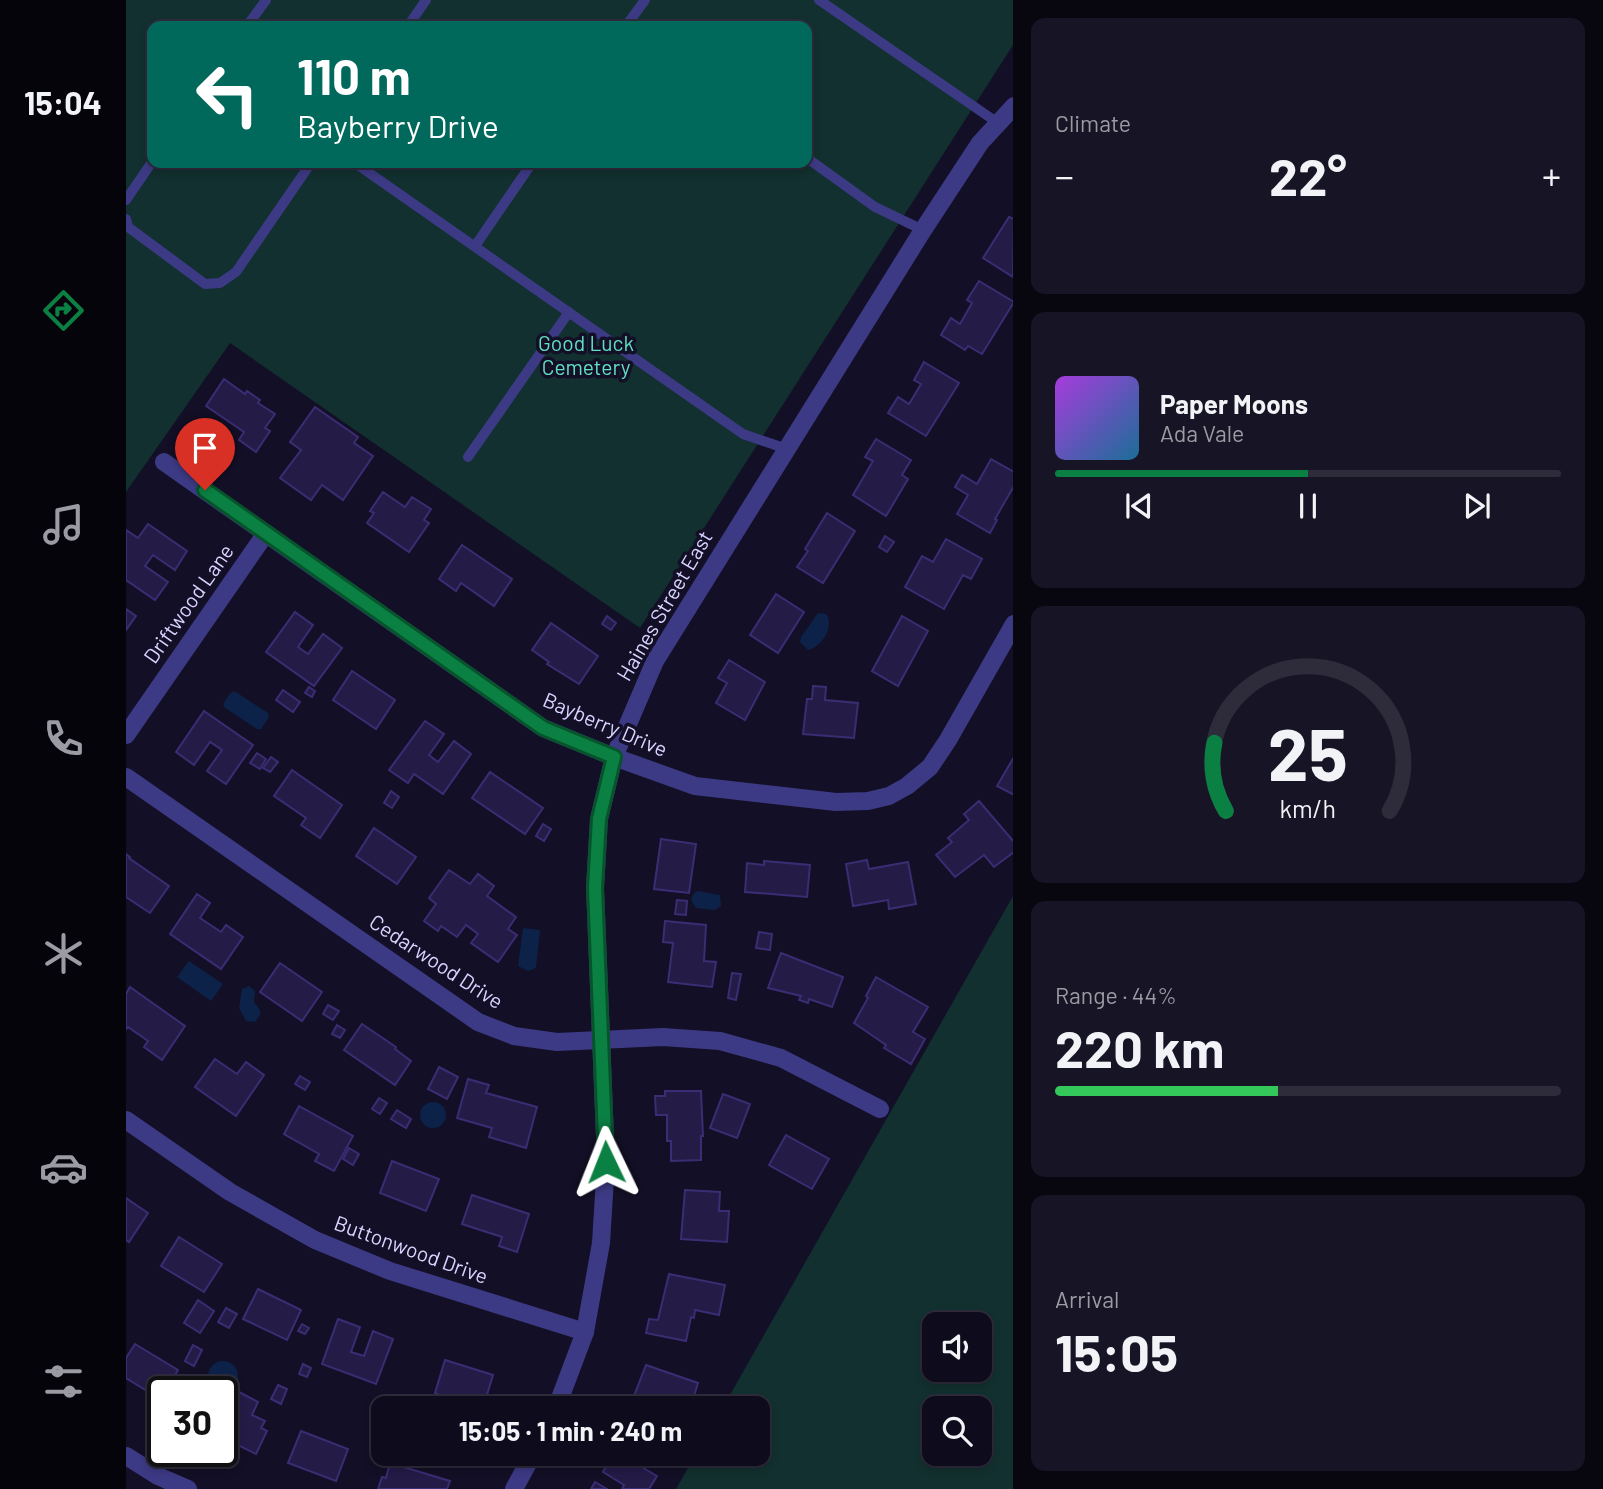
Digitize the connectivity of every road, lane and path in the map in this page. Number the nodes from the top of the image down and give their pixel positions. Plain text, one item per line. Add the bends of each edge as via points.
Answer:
1 (265, 0) edge
2 (426, 0) edge
3 (645, 0) edge
4 (819, 0) edge
5 (250, 21) edge
6 (411, 21) edge
7 (630, 21) edge
8 (1013, 106) edge
9 (998, 123) junction
10 (812, 162) edge
11 (148, 168) edge
12 (308, 168) edge
13 (362, 168) edge
14 (529, 168) edge
15 (126, 200) edge
16 (126, 219) edge
17 (923, 230) junction
18 (475, 246) junction
19 (569, 312) junction
20 (786, 449) junction
21 (468, 457) dead end
22 (164, 461) dead end
23 (266, 533) junction
24 (1013, 624) edge
25 (126, 735) edge
26 (614, 757) junction
27 (126, 777) edge
28 (601, 1040) junction
29 (880, 1109) dead end
30 (126, 1120) edge
31 (585, 1332) junction
32 (561, 1396) edge
33 (126, 1456) edge
34 (526, 1466) edge
35 (188, 1489) edge
36 (514, 1489) edge

1 - 5 lane
2 - 6 lane
3 - 7 lane
4 - 9 lane
8 - 9 street, Haines Street East
9 - 17 street, Haines Street East
10 - 17 lane via 875,207
11 - 15 lane
12 - 16 lane via 236,272 220,283 205,284 128,227
13 - 18 lane
14 - 18 lane
17 - 20 street, Haines Street East
18 - 19 lane
19 - 20 lane via 743,434
19 - 21 lane
20 - 26 street, Haines Street East via 655,661
22 - 23 street, Bayberry Drive
23 - 25 street, Driftwood Lane
23 - 26 street, Bayberry Drive via 543,728
24 - 26 street, Bayberry Drive via 930,767 889,796 836,803 695,786
26 - 28 street, Haines Street East via 599,819 595,888
27 - 28 street, Cedarwood Drive via 478,1022 514,1036
28 - 29 street, Cedarwood Drive via 663,1037 720,1041 781,1058
28 - 31 street, Haines Street East via 606,1162 601,1243
30 - 31 street, Buttonwood Drive via 229,1192 315,1240 390,1271
31 - 32 street, Haines Street East
33 - 35 street
34 - 36 street

